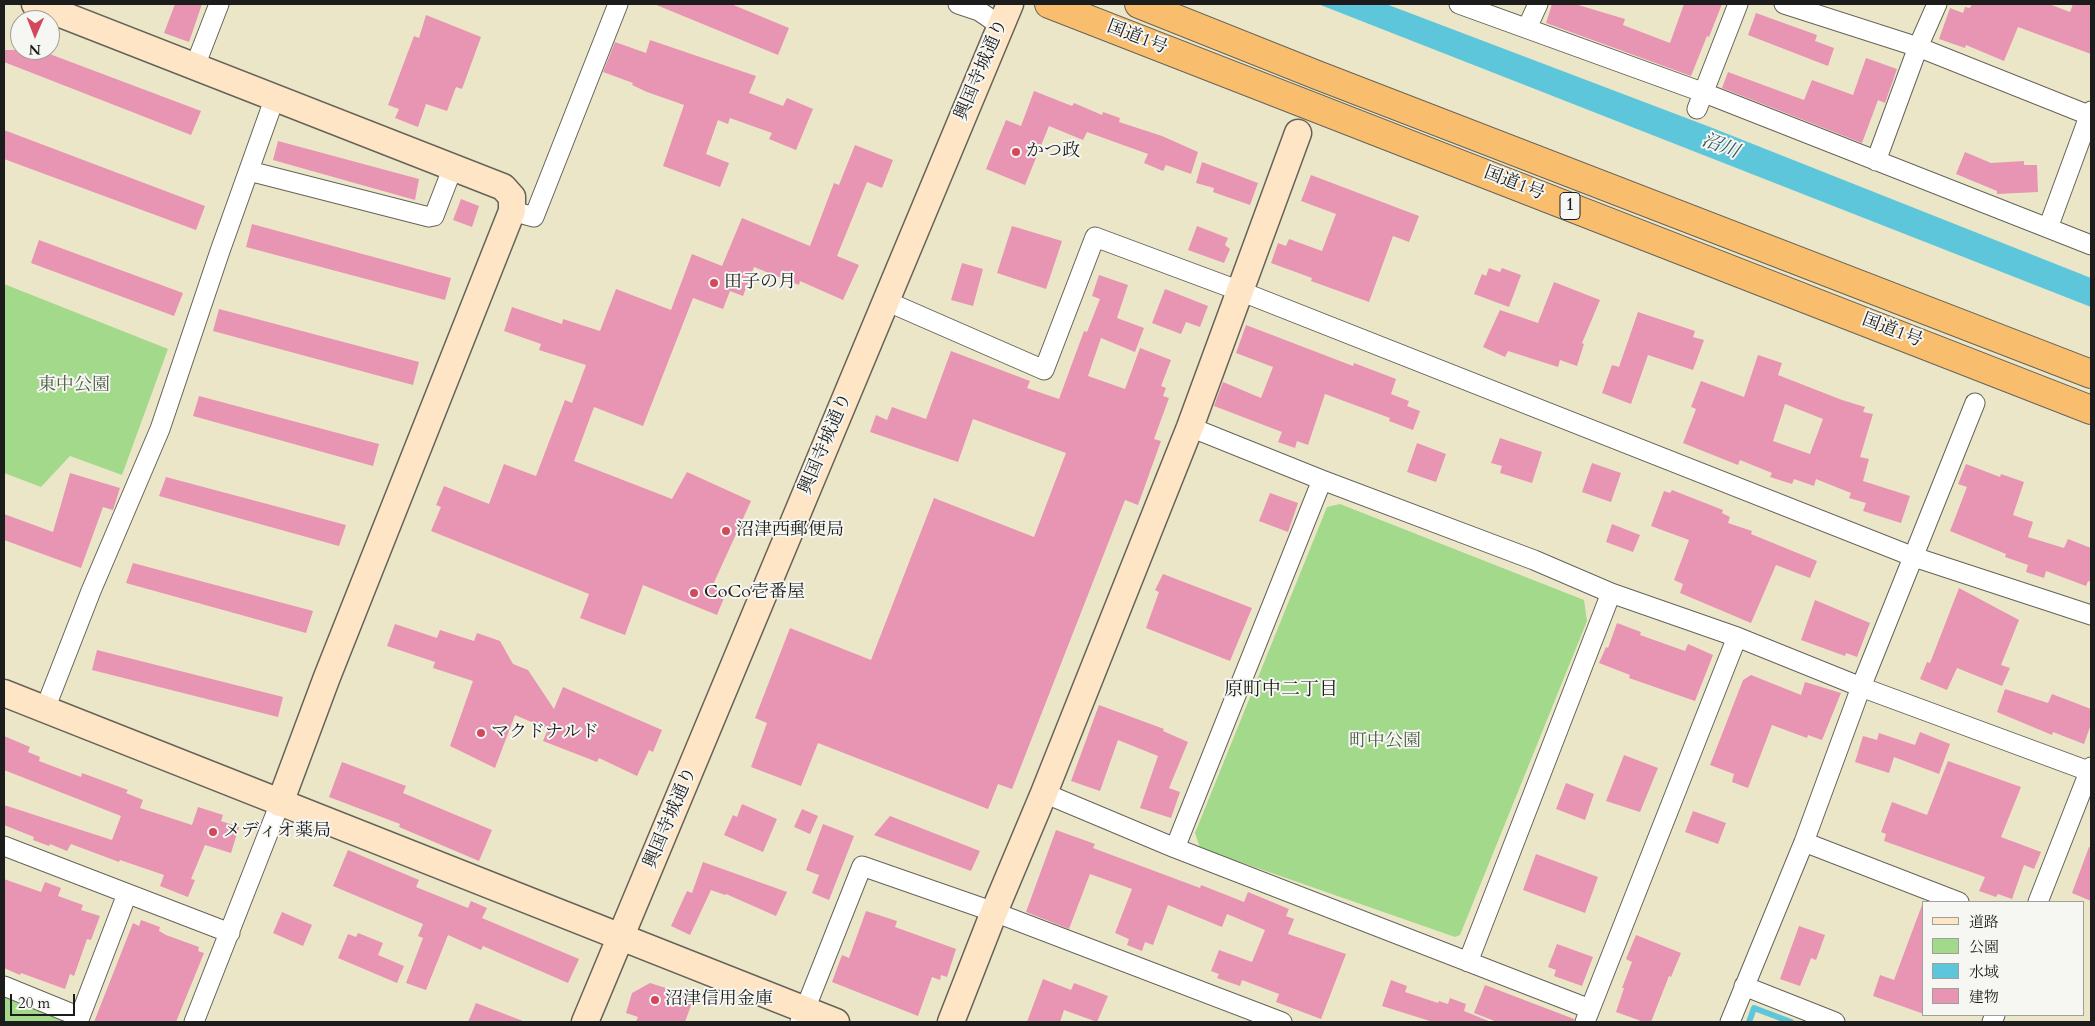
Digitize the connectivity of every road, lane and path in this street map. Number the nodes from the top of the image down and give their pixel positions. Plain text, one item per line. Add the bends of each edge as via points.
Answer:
1 (35, 4) edge
2 (219, 4) edge
3 (618, 4) edge
4 (958, 4) edge
5 (1049, 4) edge
6 (1139, 4) edge
7 (1460, 4) edge
8 (1538, 4) edge
9 (1738, 4) edge
10 (1784, 4) edge
11 (1937, 4) edge
12 (1006, 15) edge
13 (1527, 28) junction
14 (1918, 47) junction
15 (195, 66) junction
16 (275, 97) junction
17 (1700, 101) junction
18 (2091, 114) edge
19 (1298, 132) dead end
20 (1876, 161) junction
21 (453, 167) junction
22 (249, 170) junction
23 (512, 210) junction
24 (2048, 228) junction
25 (2091, 246) edge
26 (1240, 292) junction
27 (886, 301) junction
28 (2091, 374) edge
29 (1975, 403) dead end
30 (2091, 410) edge
31 (1190, 427) junction
32 (1322, 480) junction
33 (1914, 557) junction
34 (1611, 592) junction
35 (2091, 615) edge
36 (1738, 637) junction
37 (1862, 687) junction
38 (4, 693) edge
39 (45, 709) junction
40 (2091, 770) edge
41 (1044, 794) junction
42 (280, 802) junction
43 (1804, 842) junction
44 (4, 846) edge
45 (1175, 848) junction
46 (127, 894) junction
47 (1956, 901) edge
48 (2038, 901) edge
49 (994, 912) junction
50 (230, 933) junction
51 (622, 936) junction
52 (1468, 962) junction
53 (4, 986) edge
54 (1744, 986) junction
55 (802, 1016) edge
56 (1588, 1016) edge
57 (79, 1019) edge
58 (194, 1022) edge
59 (585, 1022) edge
60 (836, 1022) edge
61 (951, 1022) edge
62 (1282, 1022) edge
63 (1730, 1022) edge
64 (1835, 1022) edge

1 - 15 street
2 - 15 street
3 - 23 street via 534,217
4 - 12 street
5 - 30 highway, 国道1号 / 1
6 - 28 highway, 国道1号 / 1
7 - 13 street
8 - 13 street
9 - 17 street
10 - 14 street
11 - 14 street
12 - 27 street, 興国寺城通り
13 - 17 street
14 - 18 street
14 - 20 street
15 - 16 street
16 - 21 street
16 - 22 street
17 - 20 street
18 - 24 street
19 - 26 street
20 - 24 street
21 - 22 street via 434,216 429,217
21 - 23 street via 504,186 512,197
22 - 39 street via 160,429
23 - 42 street
24 - 25 street
26 - 27 street via 1095,236 1044,370
26 - 31 street
26 - 33 street
27 - 51 street, 興国寺城通り
29 - 33 street
31 - 32 street
31 - 41 street
32 - 34 street
32 - 45 street
33 - 35 street
33 - 37 street
34 - 36 street
34 - 52 street
36 - 37 street
36 - 56 street
37 - 40 street
37 - 43 street
38 - 39 street
39 - 42 street
40 - 48 street
41 - 45 street
41 - 49 street
42 - 50 street
42 - 51 street
43 - 47 street
43 - 54 street
44 - 46 street
45 - 52 street
46 - 50 street
46 - 57 street
49 - 55 street via 862,866
49 - 61 street
49 - 62 street
50 - 58 street
51 - 55 street
51 - 59 street, 興国寺城通り
52 - 56 street
53 - 57 street
54 - 63 street
54 - 64 street
55 - 60 street

